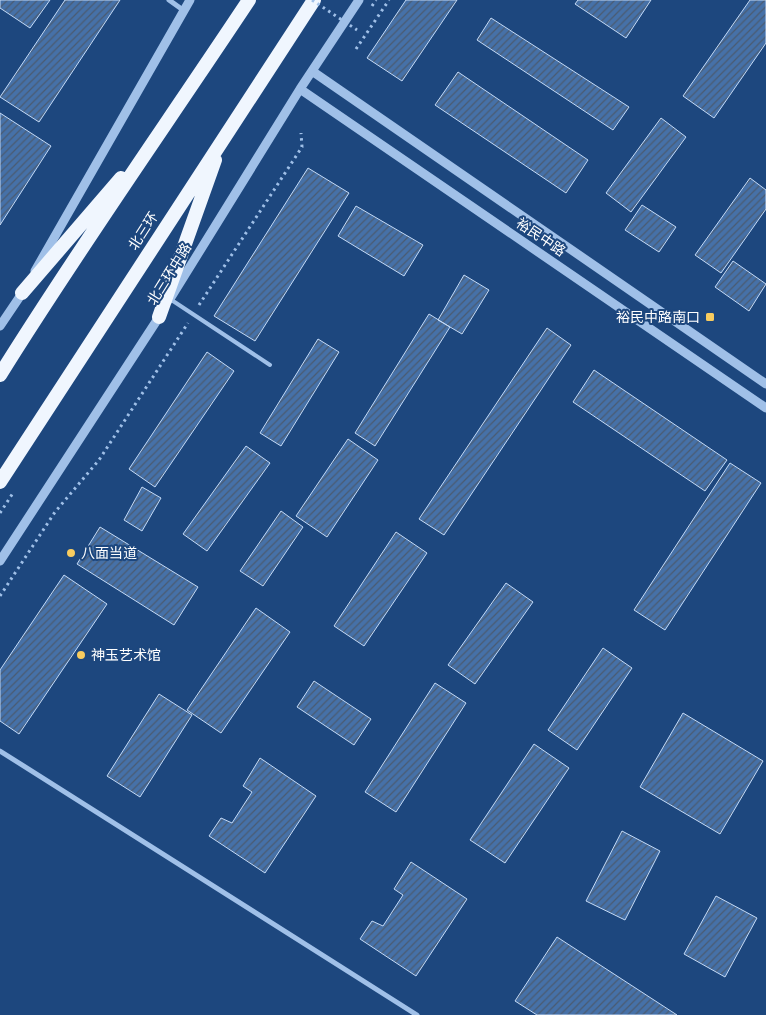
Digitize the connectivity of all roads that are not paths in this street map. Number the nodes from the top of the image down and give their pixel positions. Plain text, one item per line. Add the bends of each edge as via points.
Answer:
1 (169, 0) edge
2 (190, 0) edge
3 (249, 0) edge
4 (313, 0) edge
5 (359, 0) edge
6 (184, 10) junction
7 (312, 71) junction
8 (300, 89) junction
9 (168, 122) junction
10 (223, 137) junction
11 (22, 293) junction
12 (170, 299) junction
13 (159, 317) junction
14 (0, 326) edge
15 (270, 365) dead end
16 (0, 375) edge
17 (766, 384) edge
18 (766, 408) edge
19 (0, 482) edge
20 (0, 561) edge
21 (0, 751) edge
22 (417, 1015) edge

1 - 6 street
2 - 6 street
3 - 9 highway
4 - 10 highway, 北三环
5 - 7 street, 北三环中路
6 - 11 street
7 - 8 street, 北三环中路
7 - 17 street, 裕民中路
8 - 12 street, 北三环中路
8 - 18 street, 裕民中路
9 - 11 highway
9 - 16 highway
10 - 13 highway
10 - 19 highway, 北三环
11 - 14 street
12 - 13 street, 北三环中路
12 - 15 lane
13 - 20 street, 北三环中路
21 - 22 street

